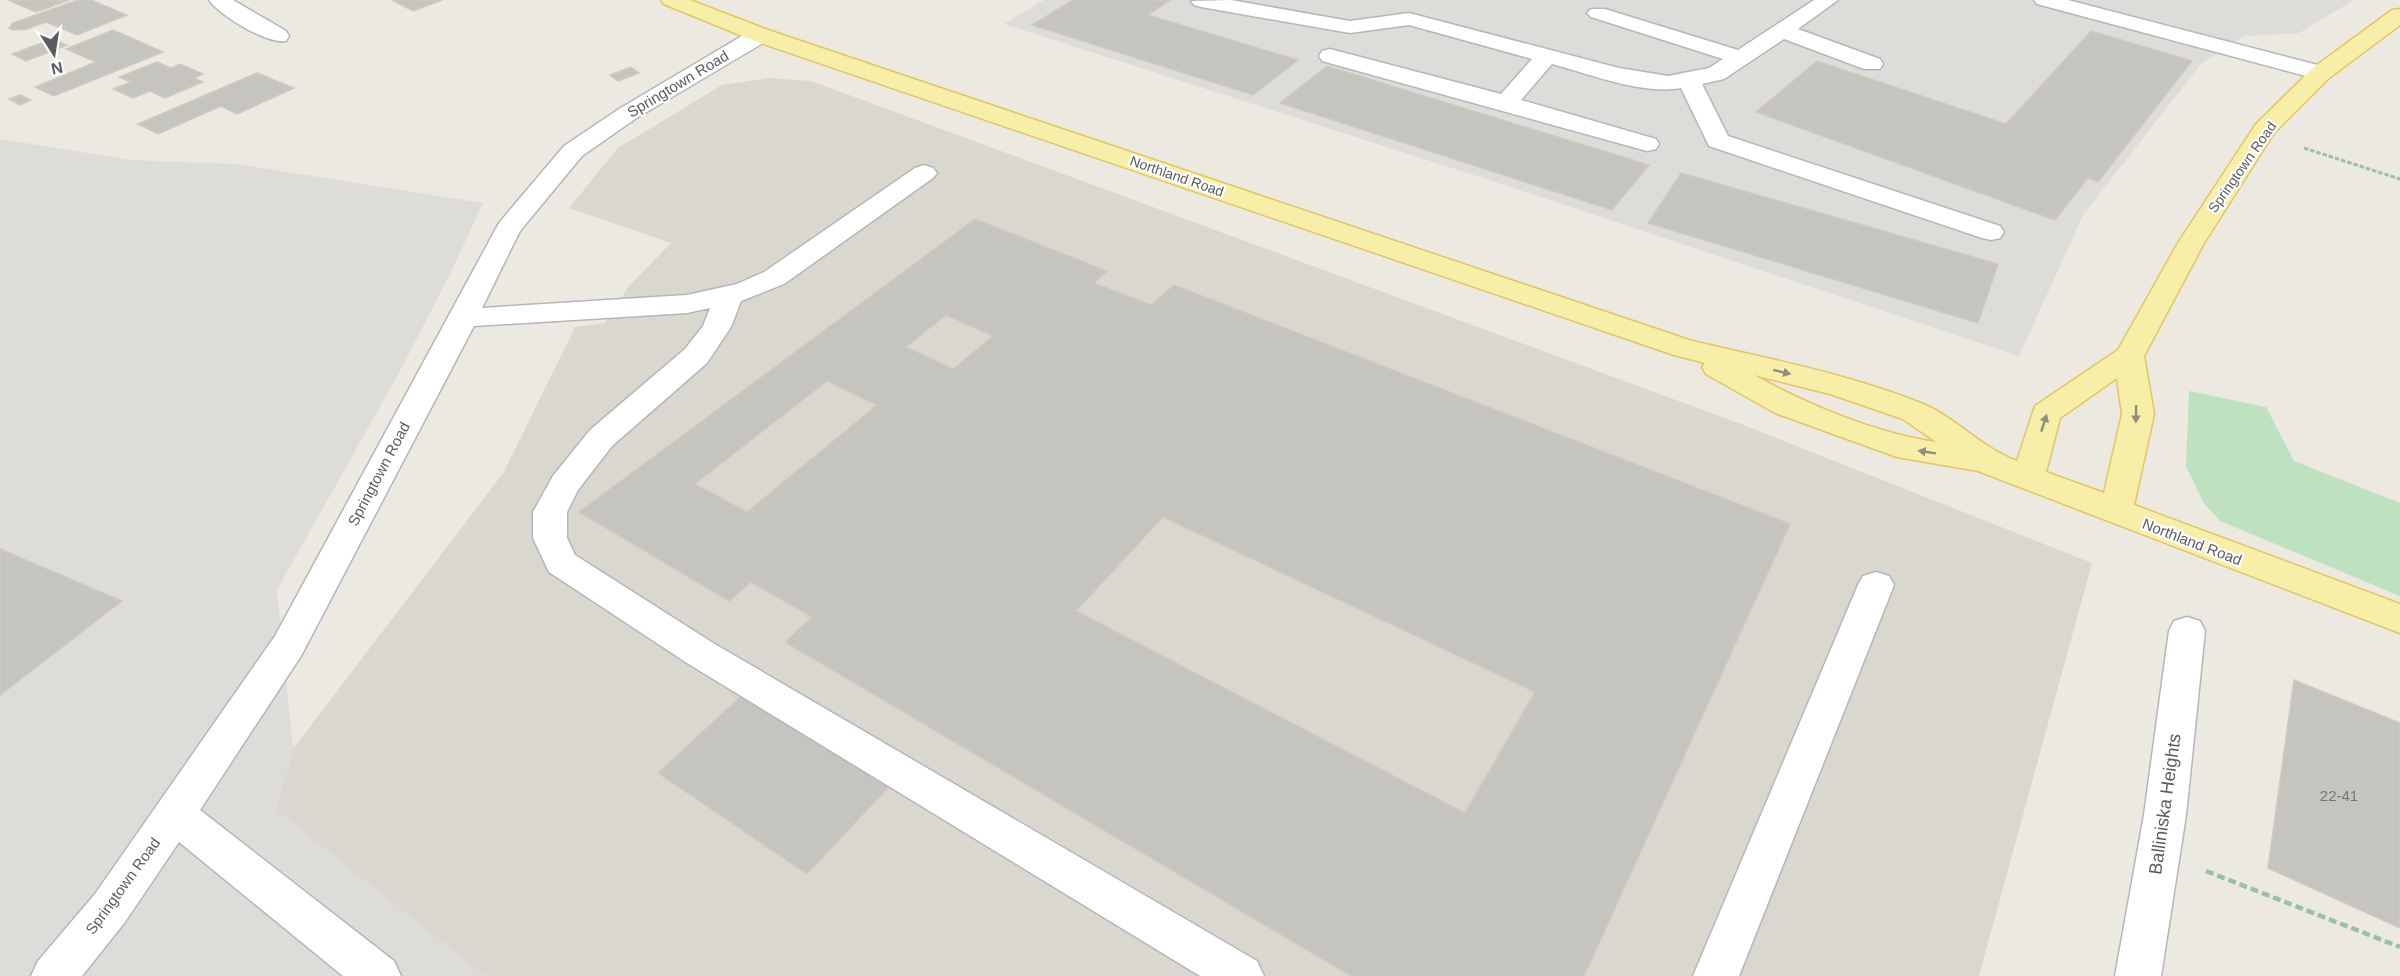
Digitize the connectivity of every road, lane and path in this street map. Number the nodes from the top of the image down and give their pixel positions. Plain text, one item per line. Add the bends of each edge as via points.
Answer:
1 (219, 0) edge
2 (671, 0) edge
3 (1828, 0) edge
4 (2044, 0) edge
5 (1201, 1) edge
6 (1598, 13) dead end
7 (2400, 15) edge
8 (1782, 30) junction
9 (760, 35) junction
10 (278, 36) dead end
11 (1330, 56) dead end
12 (1547, 56) junction
13 (1741, 58) junction
14 (1872, 64) dead end
15 (2320, 74) junction
16 (1688, 80) junction
17 (1506, 103) junction
18 (1647, 144) dead end
19 (2304, 148) dead end
20 (924, 173) dead end
21 (2400, 178) edge
22 (1991, 232) dead end
23 (729, 295) junction
24 (462, 318) junction
25 (2129, 356) junction
26 (2028, 478) junction
27 (2116, 512) junction
28 (1876, 585) dead end
29 (2400, 620) edge
30 (2187, 631) dead end
31 (174, 814) junction
32 (2158, 852) junction
33 (2400, 947) edge
34 (54, 976) edge
35 (378, 976) edge
36 (1241, 976) edge
37 (1716, 976) edge
38 (2138, 976) edge

1 - 10 street
2 - 9 main road, Northland Road
3 - 8 street
4 - 15 street
5 - 12 street via 1350,27 1409,19
6 - 13 street
7 - 15 main road, Springtown Road
8 - 13 street
8 - 14 street
9 - 24 street, Springtown Road via 573,151 508,229
9 - 26 main road, Northland Road via 1684,348 1786,406 1908,449 1985,461
11 - 17 street
12 - 16 street via 1618,75 1668,83
12 - 17 street
13 - 16 street via 1716,74
15 - 25 main road, Springtown Road via 2265,129 2191,243
16 - 22 street via 1718,141
17 - 18 street
19 - 21 path
20 - 23 street via 774,278
23 - 24 street via 687,304
23 - 36 street via 717,327 696,356 601,438 565,484 550,512 549,538 561,563 700,653
24 - 31 street, Springtown Road via 288,646
26 -> 25 main road, Springtown Road via 2046,413
25 -> 27 main road via 2138,414
26 - 27 main road, Northland Road
27 - 29 main road, Northland Road
28 - 37 street
30 - 32 street, Balliniska Heights
31 - 34 street, Springtown Road via 110,908
31 - 35 street
32 - 33 path
32 - 38 street, Balliniska Heights

